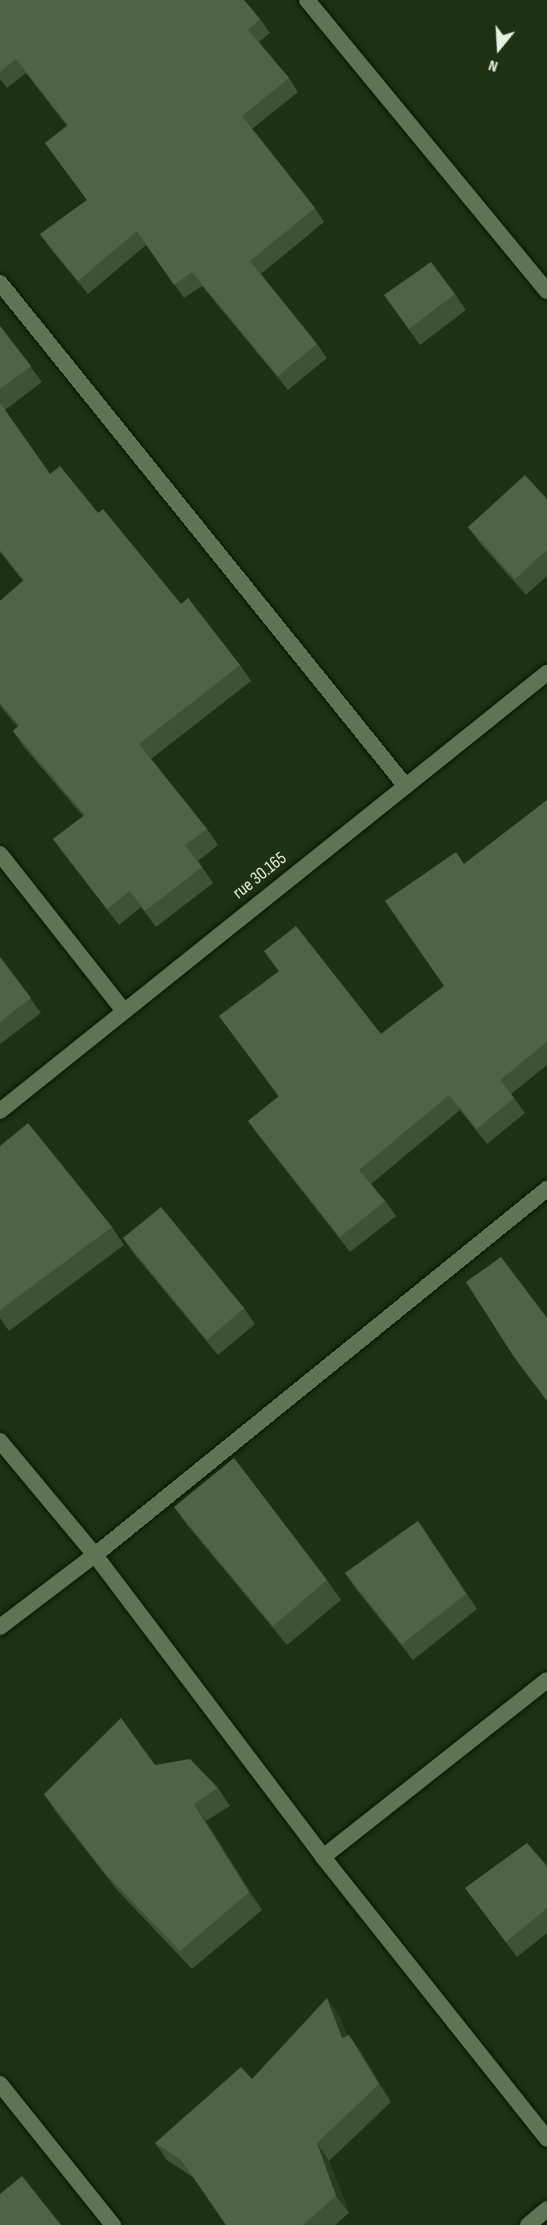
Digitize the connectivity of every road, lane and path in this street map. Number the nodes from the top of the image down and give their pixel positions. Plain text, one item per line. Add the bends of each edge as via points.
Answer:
1 (307, 0) edge
2 (0, 284) edge
3 (547, 291) edge
4 (547, 673) edge
5 (404, 784) junction
6 (0, 854) edge
7 (124, 1011) junction
8 (0, 1111) edge
9 (547, 1189) edge
10 (0, 1441) edge
11 (95, 1555) junction
12 (0, 1627) edge
13 (547, 1680) edge
14 (323, 1857) junction
15 (0, 2084) edge
16 (547, 2139) edge
17 (547, 2209) edge
18 (113, 2225) edge
19 (528, 2225) edge

1 - 3 street
2 - 5 street
4 - 5 street, rue 30.165
5 - 7 street, rue 30.165
6 - 7 street
7 - 8 street, rue 30.165
9 - 11 street
10 - 11 street
11 - 12 street
11 - 14 street
13 - 14 street
14 - 16 street
15 - 18 street
17 - 19 street

